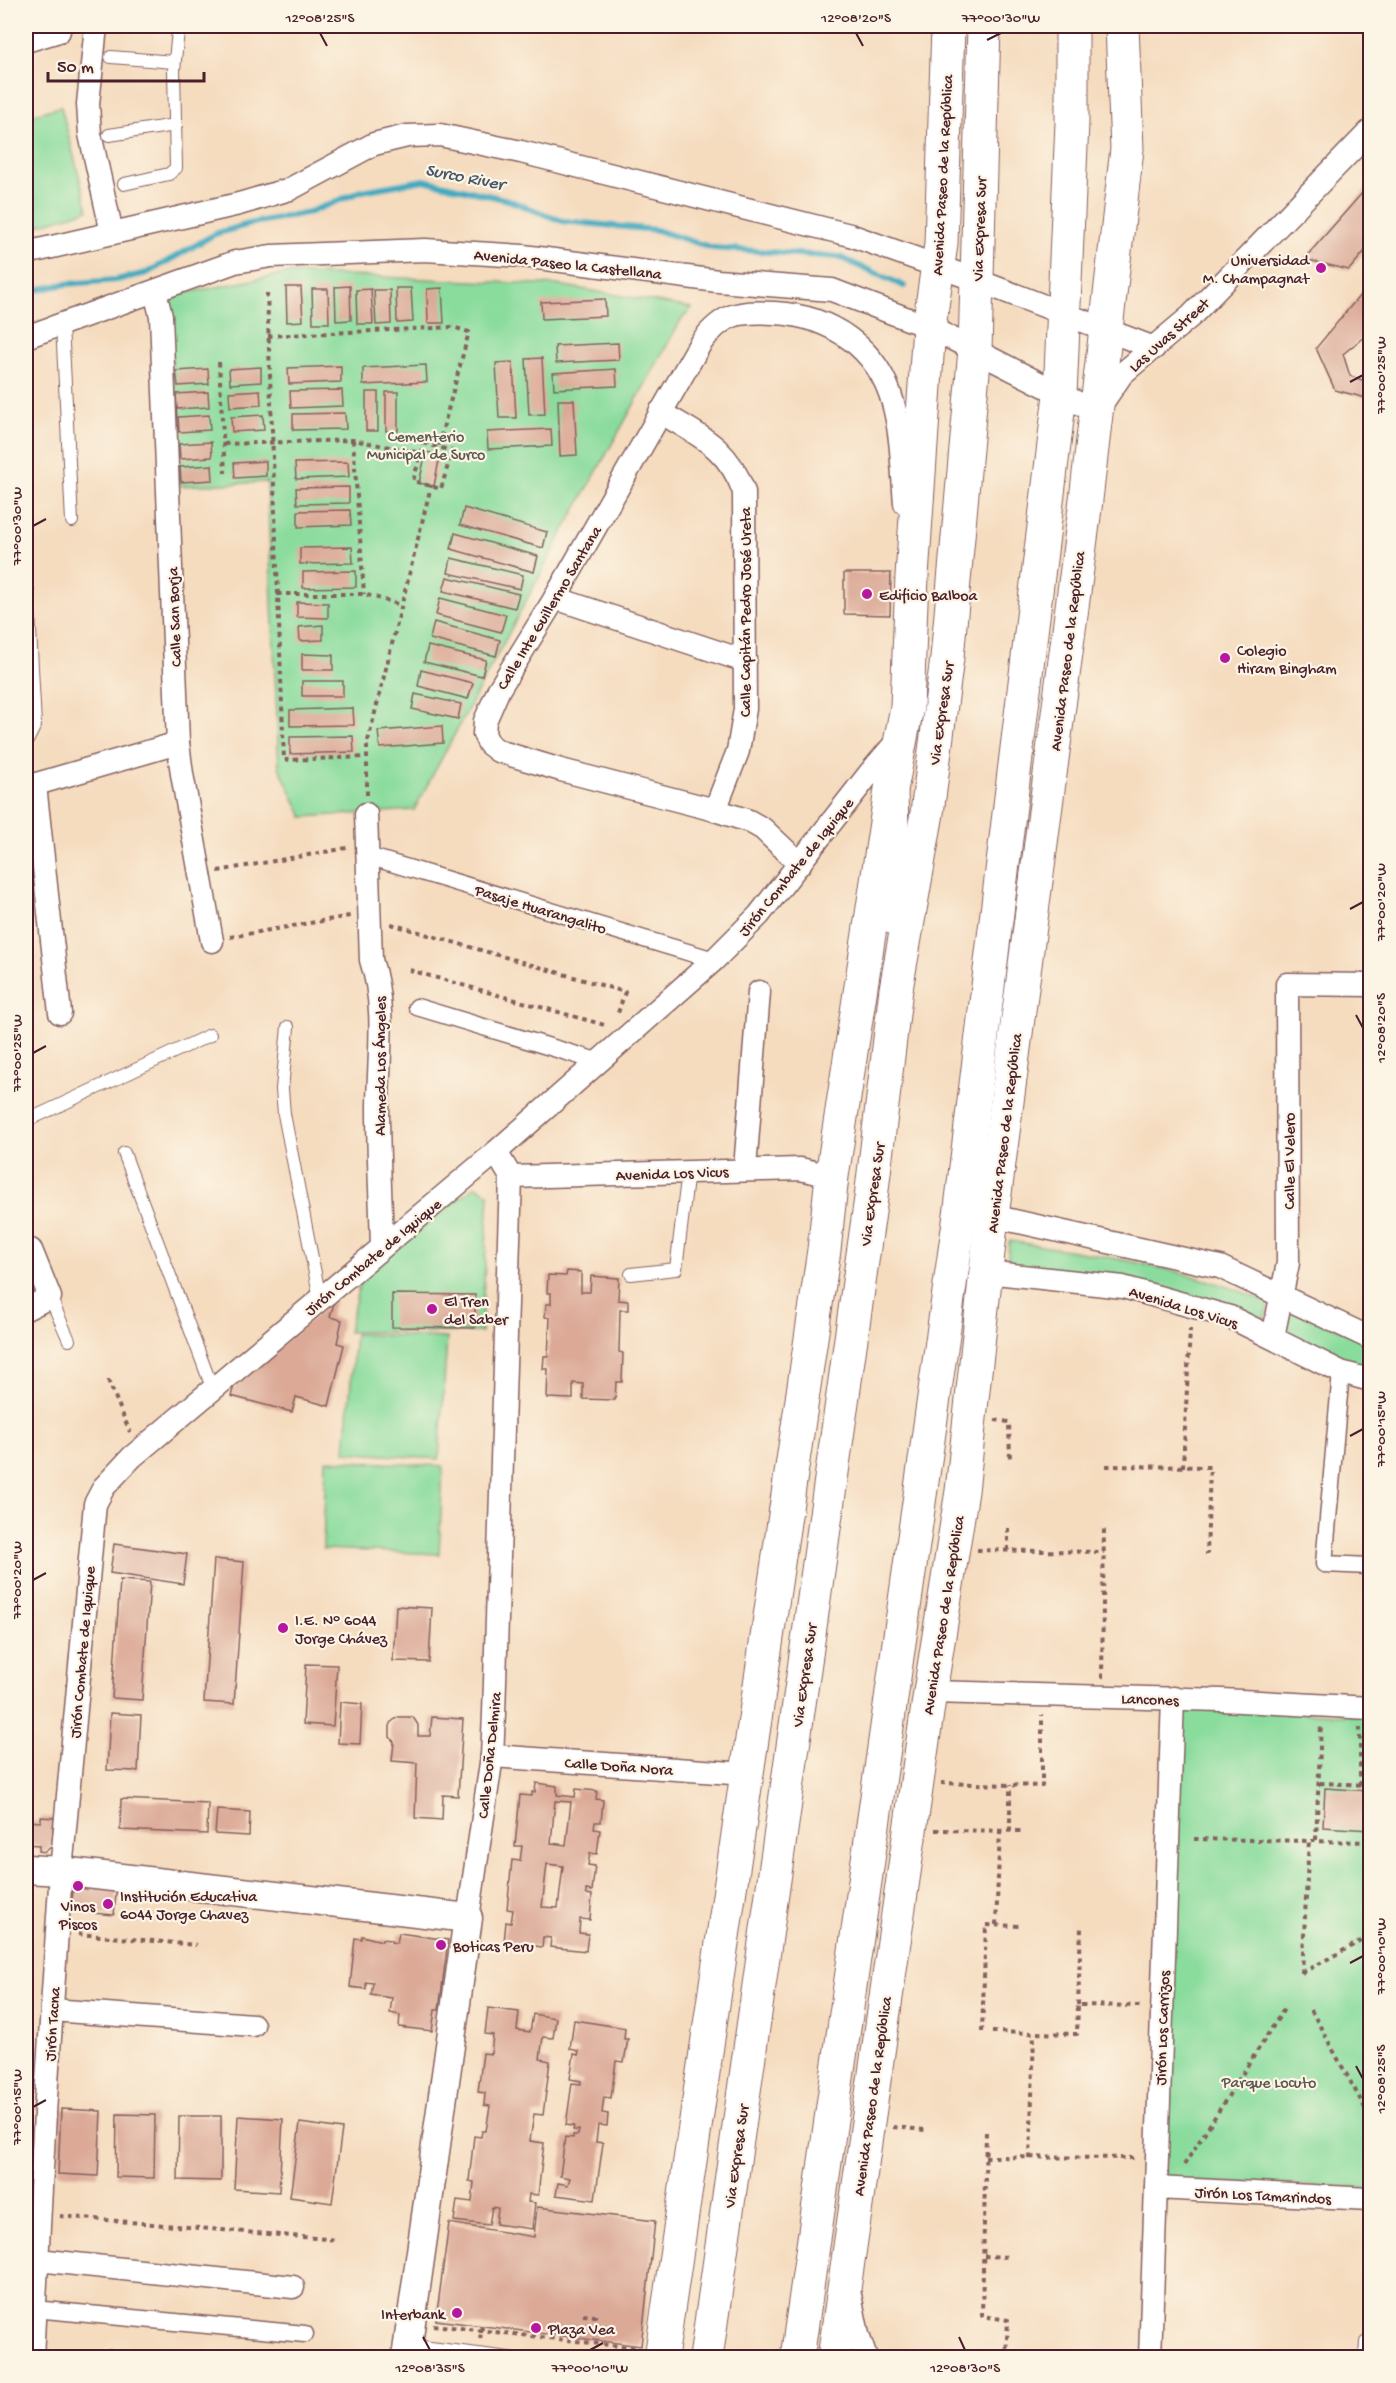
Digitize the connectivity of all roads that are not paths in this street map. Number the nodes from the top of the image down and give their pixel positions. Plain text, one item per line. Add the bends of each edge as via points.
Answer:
1 (96, 26) edge
2 (172, 26) edge
3 (948, 26) edge
4 (984, 26) edge
5 (1072, 26) edge
6 (1122, 26) edge
7 (59, 31) dead end
8 (26, 41) edge
9 (111, 57) dead end
10 (174, 62) junction
11 (176, 125) junction
12 (1371, 131) edge
13 (109, 135) dead end
14 (124, 184) dead end
15 (112, 233) junction
16 (26, 253) edge
17 (939, 267) junction
18 (976, 280) junction
19 (155, 292) junction
20 (1064, 313) junction
21 (62, 325) junction
22 (929, 327) junction
23 (1106, 330) junction
24 (26, 337) edge
25 (1154, 348) junction
26 (975, 350) junction
27 (866, 354) joint
28 (1060, 395) junction
29 (660, 412) junction
30 (1096, 412) junction
31 (72, 521) dead end
32 (912, 576) junction
33 (28, 591) dead end
34 (555, 598) junction
35 (745, 661) junction
36 (900, 738) junction
37 (26, 743) edge
38 (178, 743) junction
39 (30, 786) edge
40 (891, 790) junction
41 (715, 810) junction
42 (366, 814) road end
43 (368, 851) junction
44 (800, 864) junction
45 (212, 941) road end
46 (714, 960) junction
47 (1371, 985) edge
48 (896, 989) junction
49 (759, 992) dead end
50 (417, 1007) dead end
51 (60, 1013) dead end
52 (288, 1027) dead end
53 (210, 1035) dead end
54 (600, 1062) junction
55 (26, 1121) edge
56 (496, 1152) junction
57 (124, 1153) dead end
58 (745, 1169) junction
59 (688, 1172) junction
60 (832, 1176) junction
61 (511, 1177) junction
62 (992, 1216) junction
63 (382, 1247) junction
64 (26, 1252) edge
65 (986, 1272) junction
66 (631, 1274) dead end
67 (1281, 1296) junction
68 (50, 1297) junction
69 (321, 1299) junction
70 (26, 1309) edge
71 (1273, 1337) junction
72 (1371, 1338) edge
73 (69, 1340) dead end
74 (1341, 1372) junction
75 (1371, 1380) edge
76 (213, 1390) junction
77 (1371, 1566) edge
78 (930, 1692) junction
79 (1173, 1698) junction
80 (1365, 1715) edge
81 (492, 1756) junction
82 (746, 1774) junction
83 (26, 1869) edge
84 (61, 1871) junction
85 (468, 1918) junction
86 (52, 2010) junction
87 (254, 2025) dead end
88 (35, 2113) edge
89 (1156, 2188) junction
90 (1371, 2199) edge
91 (32, 2236) edge
92 (850, 2237) junction
93 (38, 2260) junction
94 (293, 2287) dead end
95 (34, 2309) junction
96 (305, 2334) dead end
97 (1371, 2342) edge
98 (406, 2351) edge
99 (661, 2354) edge
100 (459, 2355) edge
101 (32, 2358) edge
102 (509, 2358) edge
103 (706, 2358) edge
104 (797, 2358) edge
105 (834, 2358) edge
106 (866, 2358) edge
107 (1150, 2358) edge
108 (1365, 2358) edge

1 - 15 street via 88,104 90,134
2 - 10 lane via 178,31
3 - 17 main road, Avenida Paseo de la República
4 - 18 main road, Via Expresa Sur
5 - 20 main road
6 - 23 main road, Avenida Paseo de la República via 1127,149
7 - 8 street
9 - 10 lane
10 - 11 lane
11 - 13 lane
11 - 14 lane via 174,171
12 - 25 street, Las Uvas Street via 1191,316
15 - 16 street
15 - 17 street via 290,189 374,144 407,136 440,135 810,224
17 - 18 street
17 - 22 main road, Avenida Paseo de la República
18 - 20 street
18 - 26 main road, Via Expresa Sur
19 - 21 street, Avenida Paseo la Castellana
19 - 22 street, Avenida Paseo la Castellana via 235,262 270,256 425,250 523,256 718,281 832,290
19 - 38 street, Calle San Borja via 161,316
20 - 23 street
20 - 28 main road
21 - 24 street, Avenida Paseo la Castellana
21 - 31 lane
22 - 26 street, Avenida Paseo la Castellana
22 - 32 main road, Avenida Paseo de la República
23 - 25 street
23 - 30 main road, Avenida Paseo de la República
25 - 30 street, Las Uvas Street via 1122,374
26 - 28 street, Avenida Paseo la Castellana
26 - 48 main road, Via Expresa Sur via 947,658 927,813
27 - 29 street, Calle Inte Guillermo Santana via 828,324 782,313 741,312 711,329
27 - 32 street, Avenida Paseo de la República via 886,383 895,411
28 - 30 street, Avenida Paseo la Castellana
28 - 104 main road via 961,1208
29 - 34 street, Calle Inte Guillermo Santana
29 - 35 street, Calle Capitán Pedro José Ureta via 714,445 738,474 744,492
30 - 62 main road, Avenida Paseo de la República
32 - 36 main road, Avenida Paseo de la República via 908,707
33 - 37 lane via 35,725
34 - 35 street
34 - 41 street, Calle Inte Guillermo Santana via 490,706 484,734 489,744 498,751 550,767
35 - 41 street, Calle Capitán Pedro José Ureta via 743,730
36 - 40 main road, Avenida Paseo de la República
36 - 44 street, Jirón Combate de Iquique
38 - 39 street
38 - 45 street, Calle San Borja
39 - 51 street
40 - 48 main road
40 - 60 main road, Avenida Paseo de la República
41 - 44 street, Calle Inte Guillermo Santana via 763,829
42 - 43 street, Alameda Los Ángeles
43 - 46 street, Pasaje Huarangalito
43 - 63 street, Alameda Los Ángeles via 371,960 381,1003 378,1111
44 - 46 street, Jirón Combate de Iquique via 759,915
46 - 54 street, Jirón Combate de Iquique
47 - 67 street, Calle El Velero via 1287,984 1288,1263
48 - 103 main road, Via Expresa Sur via 871,1198
49 - 58 street
50 - 54 street
52 - 69 lane via 282,1089 284,1114
53 - 55 lane
54 - 56 street, Jirón Combate de Iquique
56 - 61 street
56 - 63 street, Jirón Combate de Iquique
57 - 76 lane
58 - 59 street, Avenida Los Vicus
58 - 60 street, Avenida Los Vicus via 800,1169
59 - 61 street, Avenida Los Vicus
59 - 66 lane via 676,1269
60 - 82 main road, Avenida Paseo de la República
61 - 81 street, Calle Doña Delmira
62 - 65 main road, Avenida Paseo de la República
62 - 67 street via 1220,1267
63 - 69 street, Jirón Combate de Iquique
64 - 68 street via 32,1250
65 - 71 street, Avenida Los Vicus via 1123,1287 1230,1317
65 - 78 main road, Avenida Paseo de la República via 962,1491
67 - 71 street, Calle El Velero
67 - 72 street
68 - 70 street
68 - 73 lane
69 - 76 street, Jirón Combate de Iquique
71 - 74 street, Avenida Los Vicus
74 - 75 street, Avenida Los Vicus
74 - 77 street via 1324,1564
76 - 84 street, Jirón Combate de Iquique via 138,1452 104,1487 94,1504
78 - 79 street, Lancones
78 - 92 main road, Avenida Paseo de la República
79 - 80 street, Lancones
79 - 89 street, Jirón Los Carrizos
81 - 82 street, Calle Doña Nora
81 - 85 street, Calle Doña Delmira
82 - 99 main road, Avenida Paseo de la República
83 - 84 street
84 - 85 street
84 - 86 street, Jirón Tacna
85 - 98 street, Calle Doña Delmira
86 - 87 street
86 - 88 street, Jirón Tacna
88 - 91 street, Jirón Tacna via 40,2214
89 - 90 street, Jirón Los Tamarindos
89 - 107 street, Jirón Los Carrizos
91 - 93 street, Jirón Tacna
92 - 105 main road, Avenida Paseo de la República
92 - 106 street, Avenida Paseo de la República via 851,2304
93 - 94 street
93 - 95 street, Jirón Tacna
95 - 96 street
95 - 101 street, Jirón Tacna
97 - 108 lane via 1366,2342
98 - 100 lane
100 - 102 lane

